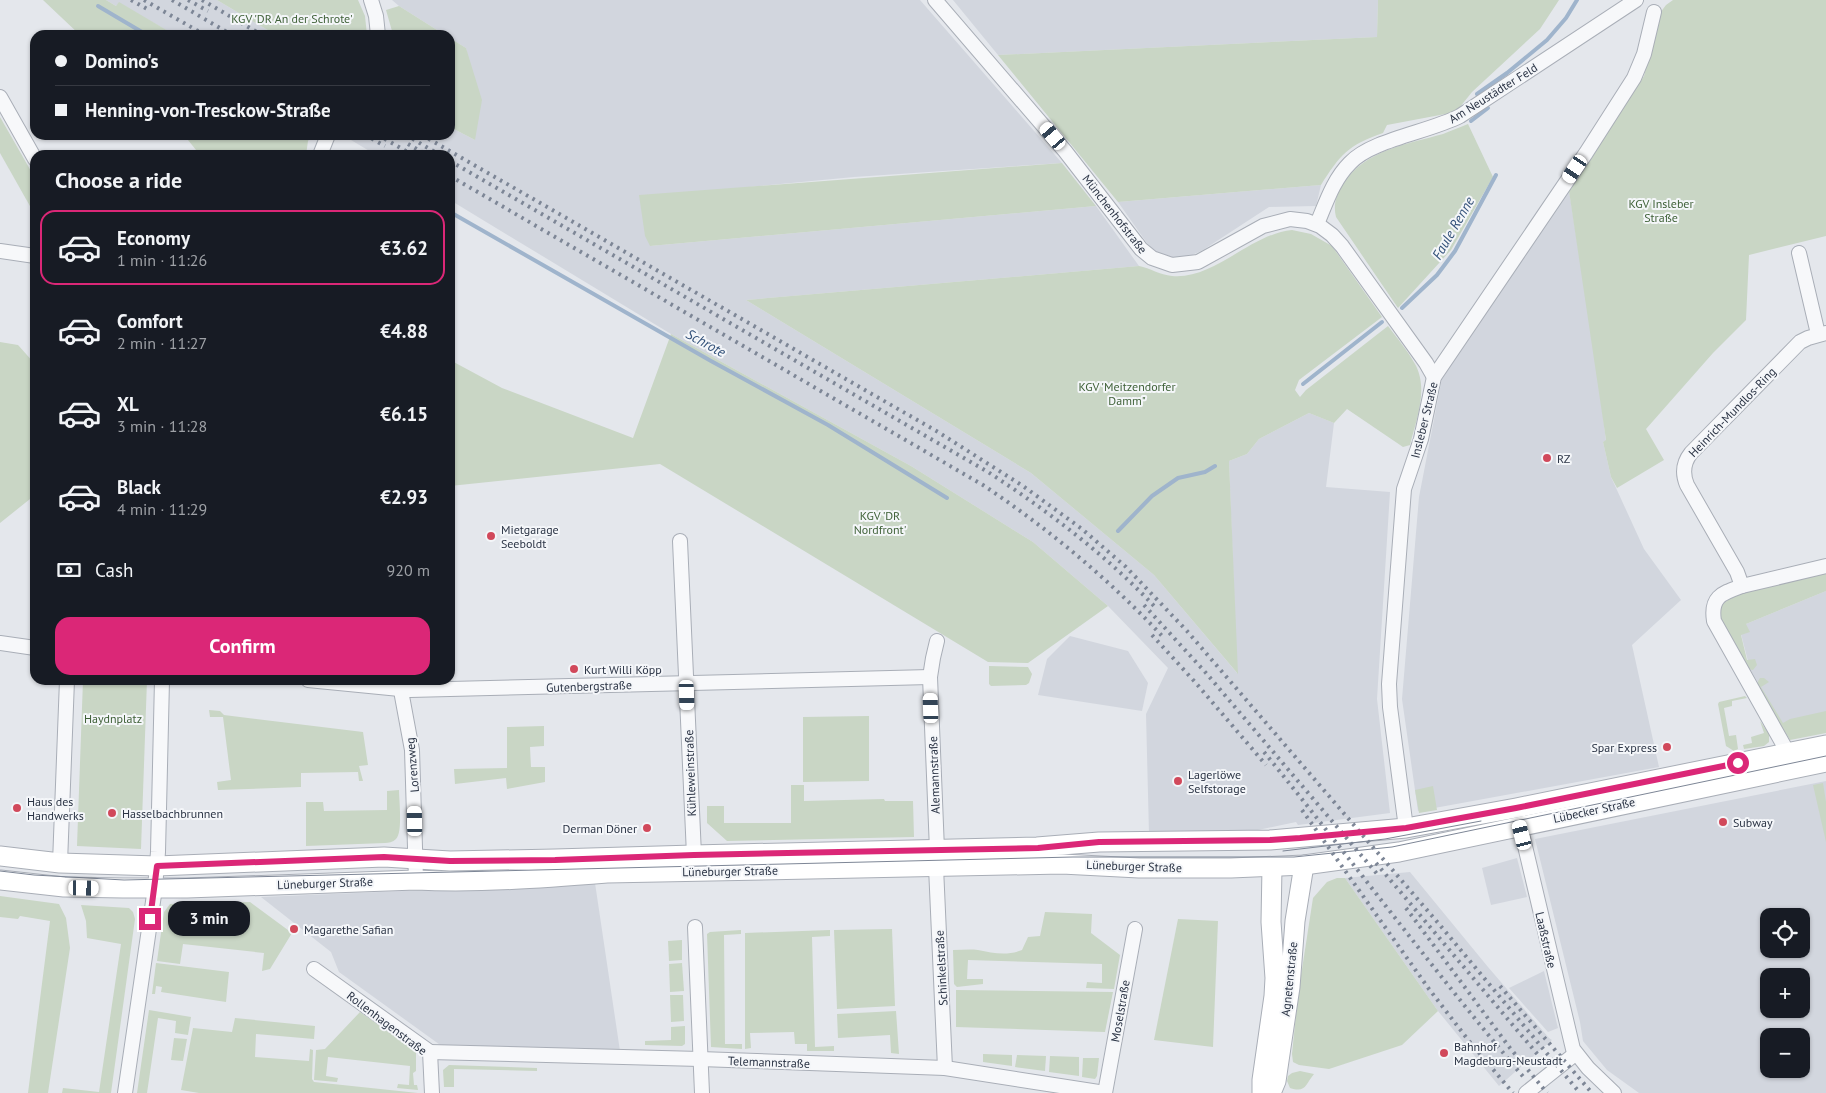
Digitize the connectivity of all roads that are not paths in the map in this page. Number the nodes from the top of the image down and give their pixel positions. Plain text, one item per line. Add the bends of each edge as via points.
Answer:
1 (371, 0) edge
2 (935, 0) edge
3 (1636, 0) edge
4 (1654, 12) dead end
5 (377, 30) edge
6 (0, 97) edge
7 (30, 150) edge
8 (1317, 224) junction
9 (0, 251) edge
10 (1799, 253) dead end
11 (30, 255) edge
12 (1822, 333) edge
13 (1434, 377) junction
14 (680, 541) dead end
15 (1826, 566) edge
16 (1742, 586) junction
17 (938, 641) dead end
18 (0, 643) edge
19 (30, 647) edge
20 (930, 677) junction
21 (686, 683) junction
22 (66, 685) edge
23 (162, 685) edge
24 (400, 685) edge
25 (455, 685) edge
26 (1826, 745) edge
27 (1792, 760) junction
28 (1826, 762) edge
29 (1520, 825) junction
30 (1406, 828) junction
31 (1294, 845) junction
32 (694, 855) junction
33 (0, 856) edge
34 (936, 858) junction
35 (415, 859) junction
36 (60, 863) junction
37 (1304, 865) junction
38 (157, 866) junction
39 (1272, 867) junction
40 (0, 880) edge
41 (416, 880) junction
42 (155, 888) junction
43 (695, 927) dead end
44 (1135, 929) dead end
45 (314, 969) dead end
46 (430, 1052) junction
47 (1575, 1054) junction
48 (700, 1059) junction
49 (945, 1068) junction
50 (125, 1093) edge
51 (432, 1093) edge
52 (702, 1093) edge
53 (1105, 1093) edge
54 (1262, 1093) edge
55 (1271, 1093) edge
56 (1526, 1093) edge
57 (1614, 1093) edge

1 - 5 street
2 - 8 street, Münchenhofstraße via 1065,151 1140,249 1152,258 1167,264 1192,264 1270,223 1290,219
3 - 8 street, Am Neustädter Feld via 1460,116 1357,157 1340,176
4 - 13 street, Insleber Straße via 1644,54 1634,78
6 - 7 street
8 - 13 street, Münchenhofstraße via 1342,246
9 - 11 street
10 - 12 street, Heinrich-Mundlos-Ring
12 - 16 street, Heinrich-Mundlos-Ring via 1800,342 1691,453 1685,463 1686,485
13 - 30 street, Insleber Straße via 1421,439 1404,488 1389,684
14 - 21 street, Kühleweinstraße
15 - 16 street
16 - 27 street via 1717,598 1714,620
17 - 20 street, Alemannstraße
18 - 19 street
20 - 21 street, Gutenbergstraße
20 - 34 street, Alemannstraße
21 - 25 street, Gutenbergstraße
21 - 32 street, Kühleweinstraße
22 - 36 street
23 - 38 street
24 - 35 street, Lorenzweg via 413,755
26 - 27 main road, Lübecker Straße
27 - 28 main road, Lübecker Straße
27 - 29 main road, Lübecker Straße
27 - 30 main road, Lübecker Straße
29 - 37 main road, Lübecker Straße via 1399,852
29 - 47 street, Laaßstraße
30 - 31 main road, Lübecker Straße
31 - 34 main road, Lüneburger Straße via 1270,840 1099,842
31 - 37 main road
31 - 39 main road
32 - 34 main road, Lüneburger Straße
32 - 35 main road, Lüneburger Straße via 555,860
33 - 36 main road, Lüneburger Straße
34 - 39 main road, Lüneburger Straße via 1138,868
34 - 41 main road, Lüneburger Straße via 549,878 451,882
34 - 49 street, Schinkelstraße
35 - 38 main road, Lüneburger Straße via 384,857
35 - 41 street, Lorenzweg
36 - 38 main road, Lüneburger Straße
37 - 39 main road, Lüneburger Straße
37 - 55 main road, Agnetenstraße via 1282,1047
38 - 42 street
39 - 54 main road, Agnetenstraße via 1275,978
40 - 42 main road, Lüneburger Straße via 64,887
41 - 42 main road, Lüneburger Straße
42 - 50 street
43 - 48 street
44 - 53 street, Moselstraße
45 - 46 street, Rollenhagenstraße
46 - 48 street, Telemannstraße
46 - 51 street, Rollenhagenstraße
47 - 56 street
47 - 57 street
48 - 49 street, Telemannstraße
48 - 52 street
49 - 53 street, Telemannstraße

